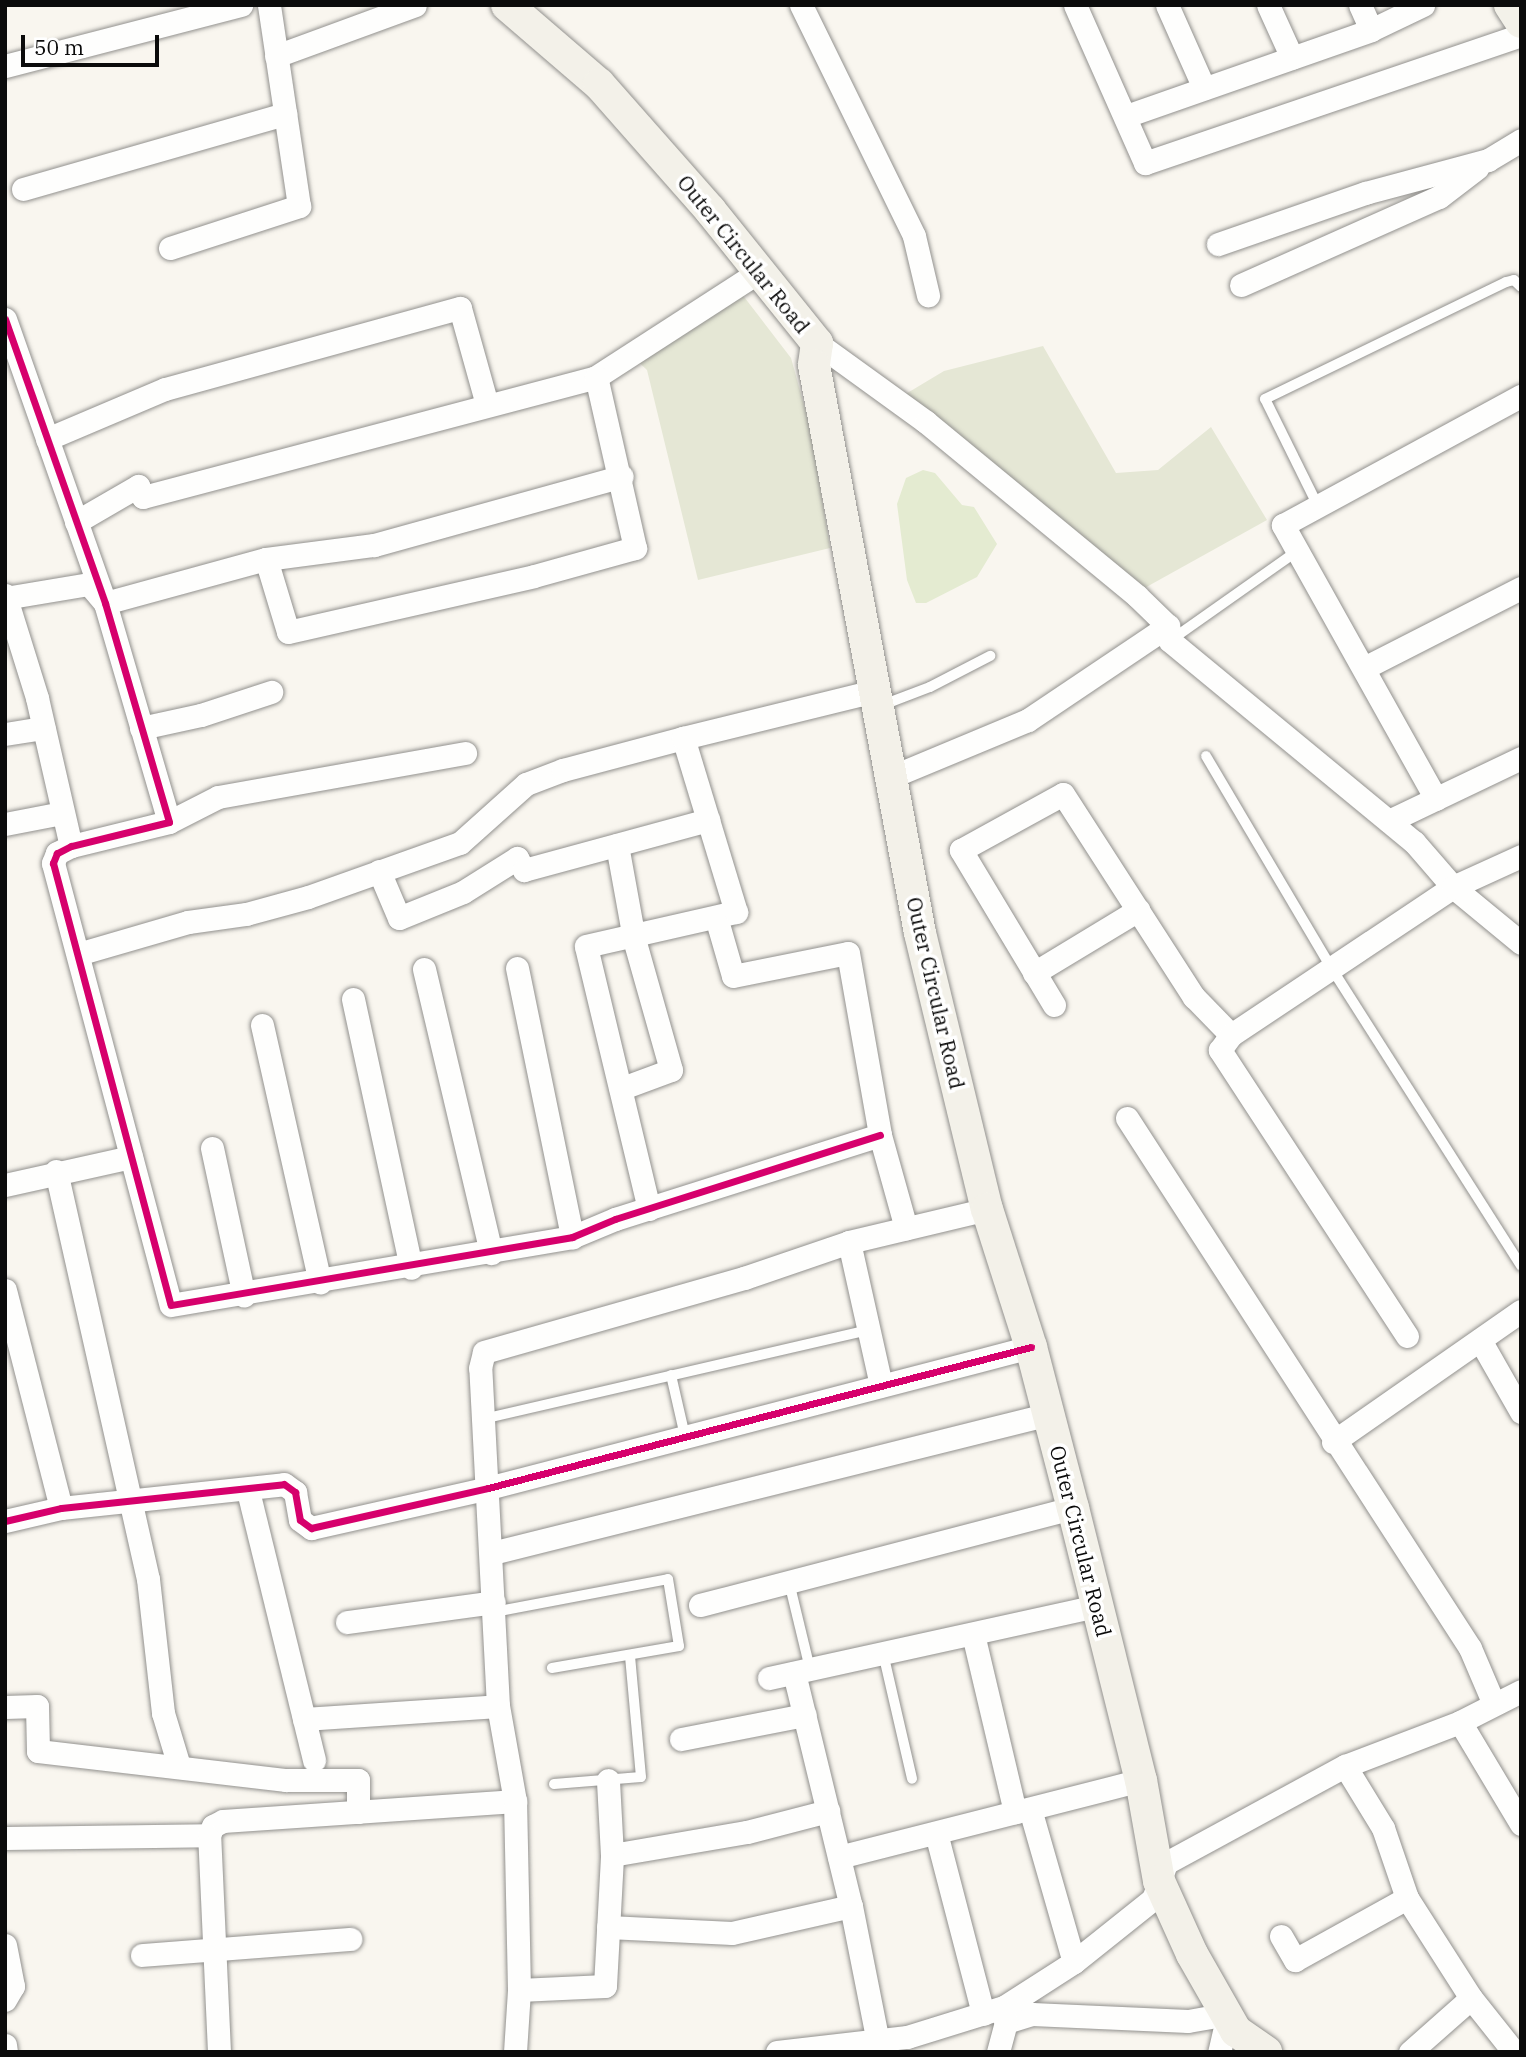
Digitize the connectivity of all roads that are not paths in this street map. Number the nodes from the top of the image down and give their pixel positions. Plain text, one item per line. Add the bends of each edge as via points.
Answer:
1 (241, 5) edge
2 (269, 5) edge
3 (415, 5) edge
4 (507, 5) edge
5 (801, 5) edge
6 (1074, 5) edge
7 (1167, 5) edge
8 (1268, 5) edge
9 (1360, 5) edge
10 (1423, 5) edge
11 (1510, 5) edge
12 (1521, 22) edge
13 (1371, 30) junction
14 (1521, 35) edge
15 (276, 57) junction
16 (1292, 58) junction
17 (5, 66) edge
18 (1204, 88) junction
19 (285, 114) junction
20 (1126, 116) junction
21 (1521, 141) edge
22 (1488, 160) junction
23 (23, 188) dead end
24 (1218, 244) dead end
25 (170, 248) dead end
26 (760, 271) junction
27 (1241, 285) dead end
28 (1521, 287) edge
29 (928, 295) dead end
30 (6, 312) edge
31 (817, 343) junction
32 (596, 377) junction
33 (1521, 396) edge
34 (487, 405) junction
35 (47, 439) junction
36 (622, 476) junction
37 (1317, 504) junction
38 (76, 522) junction
39 (1297, 551) junction
40 (266, 559) junction
41 (1521, 587) edge
42 (6, 597) edge
43 (105, 603) junction
44 (1169, 634) junction
45 (990, 656) dead end
46 (1364, 668) junction
47 (271, 692) dead end
48 (876, 699) junction
49 (44, 728) junction
50 (141, 728) junction
51 (5, 734) edge
52 (683, 738) junction
53 (465, 753) dead end
54 (1206, 756) dead end
55 (1521, 758) edge
56 (891, 777) junction
57 (1436, 799) junction
58 (62, 813) junction
59 (708, 820) junction
60 (1389, 821) junction
61 (169, 822) junction
62 (5, 824) edge
63 (617, 845) junction
64 (71, 846) junction
65 (1521, 856) edge
66 (379, 871) junction
67 (1453, 887) junction
68 (1138, 910) junction
69 (716, 917) junction
70 (633, 935) junction
71 (1521, 943) edge
72 (78, 954) junction
73 (517, 968) dead end
74 (424, 969) dead end
75 (1332, 969) junction
76 (1034, 972) junction
77 (353, 999) dead end
78 (1054, 1005) dead end
79 (262, 1025) dead end
80 (1231, 1035) junction
81 (621, 1089) junction
82 (1127, 1118) dead end
83 (880, 1135) junction
84 (212, 1148) dead end
85 (131, 1157) junction
86 (56, 1171) junction
87 (5, 1185) edge
88 (649, 1209) junction
89 (987, 1209) junction
90 (906, 1228) junction
91 (572, 1237) junction
92 (849, 1242) junction
93 (491, 1253) junction
94 (1521, 1266) edge
95 (411, 1268) junction
96 (320, 1283) junction
97 (5, 1290) edge
98 (244, 1296) junction
99 (1521, 1311) edge
100 (868, 1330) junction
101 (1407, 1336) dead end
102 (1479, 1340) junction
103 (1031, 1346) junction
104 (671, 1375) junction
105 (881, 1385) junction
106 (1521, 1412) edge
107 (1049, 1414) junction
108 (483, 1419) junction
109 (685, 1436) junction
110 (1333, 1441) junction
111 (488, 1488) junction
112 (248, 1491) junction
113 (129, 1502) junction
114 (61, 1508) junction
115 (1073, 1508) junction
116 (5, 1521) edge
117 (492, 1553) junction
118 (789, 1582) junction
119 (700, 1605) dead end
120 (1097, 1606) junction
121 (494, 1607) junction
122 (347, 1622) dead end
123 (973, 1633) junction
124 (883, 1653) junction
125 (630, 1654) junction
126 (552, 1668) dead end
127 (802, 1671) junction
128 (769, 1678) dead end
129 (1521, 1691) edge
130 (1493, 1702) junction
131 (498, 1706) junction
132 (5, 1707) edge
133 (805, 1715) junction
134 (304, 1719) junction
135 (1460, 1722) junction
136 (681, 1739) dead end
137 (314, 1760) dead end
138 (179, 1766) junction
139 (1345, 1766) junction
140 (912, 1779) dead end
141 (608, 1780) junction
142 (1141, 1780) junction
143 (554, 1784) dead end
144 (515, 1801) junction
145 (828, 1811) junction
146 (1023, 1811) junction
147 (358, 1812) junction
148 (1521, 1824) edge
149 (936, 1833) junction
150 (209, 1835) junction
151 (5, 1839) edge
152 (612, 1855) junction
153 (839, 1857) junction
154 (1159, 1881) junction
155 (1407, 1898) junction
156 (852, 1906) junction
157 (608, 1927) junction
158 (1281, 1936) dead end
159 (350, 1939) dead end
160 (5, 1945) edge
161 (213, 1951) junction
162 (142, 1955) dead end
163 (1074, 1962) junction
164 (519, 1990) junction
165 (1471, 1998) junction
166 (5, 2000) edge
167 (1228, 2014) junction
168 (996, 2015) junction
169 (5, 2045) edge
170 (877, 2047) edge
171 (6, 2052) edge
172 (219, 2052) edge
173 (515, 2052) edge
174 (777, 2052) edge
175 (998, 2052) edge
176 (1219, 2052) edge
177 (1266, 2052) edge
178 (1410, 2052) edge
179 (1514, 2052) edge

1 - 17 street
2 - 15 street
3 - 15 street
4 - 26 main road, Outer Circular Road via 598,84
5 - 29 street via 915,236
6 - 20 street
7 - 18 street
8 - 16 street
9 - 13 street
10 - 13 street
11 - 12 main road
13 - 16 street
14 - 20 street via 1150,163 1142,160
15 - 19 street
16 - 18 street
18 - 20 street
19 - 23 street
19 - 25 street via 299,206
21 - 22 street
22 - 24 street via 1366,193
22 - 27 street via 1439,197
26 - 31 main road, Outer Circular Road
26 - 32 street
28 - 37 lane via 1514,280 1506,282 1265,399
30 - 35 street
31 - 44 street via 926,422
31 - 48 main road, Outer Circular Road via 814,365
32 - 34 street
32 - 36 street
33 - 37 street
34 - 35 street via 460,309 165,389
34 - 38 street via 143,497 138,486
35 - 38 street
36 - 40 street via 374,545
36 - 40 street via 635,548 534,576 289,632
37 - 39 street via 1283,525
38 - 43 street
39 - 44 lane
39 - 46 street
40 - 43 street
41 - 46 street
42 - 43 street via 89,584
42 - 49 street
43 - 50 street
44 - 56 street via 1028,720
44 - 60 street
45 - 48 lane via 930,687
46 - 57 street
47 - 50 street
48 - 52 street
48 - 56 main road, Outer Circular Road
49 - 51 street
49 - 58 street
50 - 61 street
52 - 59 street
52 - 66 street via 526,784 460,843
53 - 61 street via 218,797
54 - 75 lane
55 - 57 street
56 - 89 main road, Outer Circular Road via 920,933
57 - 60 street
58 - 62 street
58 - 64 street
59 - 63 street
59 - 69 street via 736,912
60 - 67 street
61 - 64 street
63 - 66 street via 524,870 517,858 463,892 399,918
63 - 70 street
64 - 72 street via 57,853 53,863
65 - 67 street
66 - 72 street via 283,904 188,922
67 - 71 street
67 - 75 street
68 - 76 street
68 - 76 street via 1063,794 961,850
68 - 80 street via 1194,997
69 - 70 street
69 - 83 street via 733,976 848,953
70 - 81 street via 671,1070
70 - 81 street via 586,946
72 - 85 street
73 - 91 street
74 - 93 street
75 - 80 street
75 - 94 lane
76 - 78 street
77 - 95 street
79 - 96 street
80 - 101 street via 1220,1050
81 - 88 street
82 - 110 street
83 - 88 street
83 - 90 street
84 - 98 street
85 - 86 street
85 - 98 street via 171,1305
86 - 87 street
86 - 113 street via 92,1313
88 - 91 street
89 - 90 street
89 - 103 main road, Outer Circular Road
90 - 92 street
91 - 93 street
92 - 100 street
92 - 108 street via 744,1278 500,1344 484,1352 480,1368
93 - 95 street
95 - 96 street
96 - 98 street
97 - 114 street
99 - 102 street
100 - 104 lane
100 - 105 street
102 - 106 street
102 - 110 street
103 - 105 street
103 - 107 main road, Outer Circular Road
104 - 108 lane
104 - 109 lane
105 - 109 street
107 - 115 main road, Outer Circular Road
107 - 117 street
108 - 111 street
109 - 111 street
110 - 130 street via 1471,1648
111 - 112 street via 311,1528 300,1520 295,1492 289,1486
111 - 117 street
112 - 113 street
112 - 134 street
113 - 114 street
113 - 138 street via 148,1579 163,1713
114 - 116 street
115 - 118 street
115 - 120 main road, Outer Circular Road
117 - 121 street
118 - 119 street
118 - 127 lane
120 - 123 street
120 - 142 main road, Outer Circular Road
121 - 122 street
121 - 125 lane via 668,1579 679,1646
121 - 131 street
123 - 124 street
123 - 146 street
124 - 127 street
124 - 140 lane
125 - 126 lane
125 - 141 lane via 642,1777
127 - 128 street
127 - 133 street
129 - 130 street
130 - 135 street
131 - 134 street
131 - 144 street
132 - 138 street via 37,1706 38,1751
133 - 136 street
133 - 145 street
134 - 137 street
135 - 139 street
135 - 148 street
138 - 147 street via 286,1780 358,1780
139 - 154 street via 1166,1863
139 - 155 street via 1383,1828
141 - 143 lane
141 - 152 street
142 - 146 street
142 - 154 main road, Outer Circular Road
144 - 147 street
144 - 164 street
145 - 152 street via 747,1832
145 - 153 street
146 - 149 street
146 - 163 street
147 - 150 street via 223,1821 213,1826
149 - 153 street
149 - 168 street
150 - 151 street
150 - 161 street
152 - 157 street
153 - 156 street
154 - 163 street via 1153,1899
154 - 167 main road, Outer Circular Road via 1192,1954
155 - 158 street via 1295,1960
155 - 165 street
156 - 157 street via 732,1933
156 - 170 street
157 - 164 street via 605,1986
159 - 161 street
160 - 166 street via 13,1986
161 - 162 street
161 - 172 street
163 - 168 street
164 - 173 street
165 - 178 street
165 - 179 street
167 - 168 street via 1188,2021
167 - 176 street
167 - 177 main road, Outer Circular Road via 1236,2031
168 - 170 street
168 - 175 street
169 - 171 street
170 - 174 street

